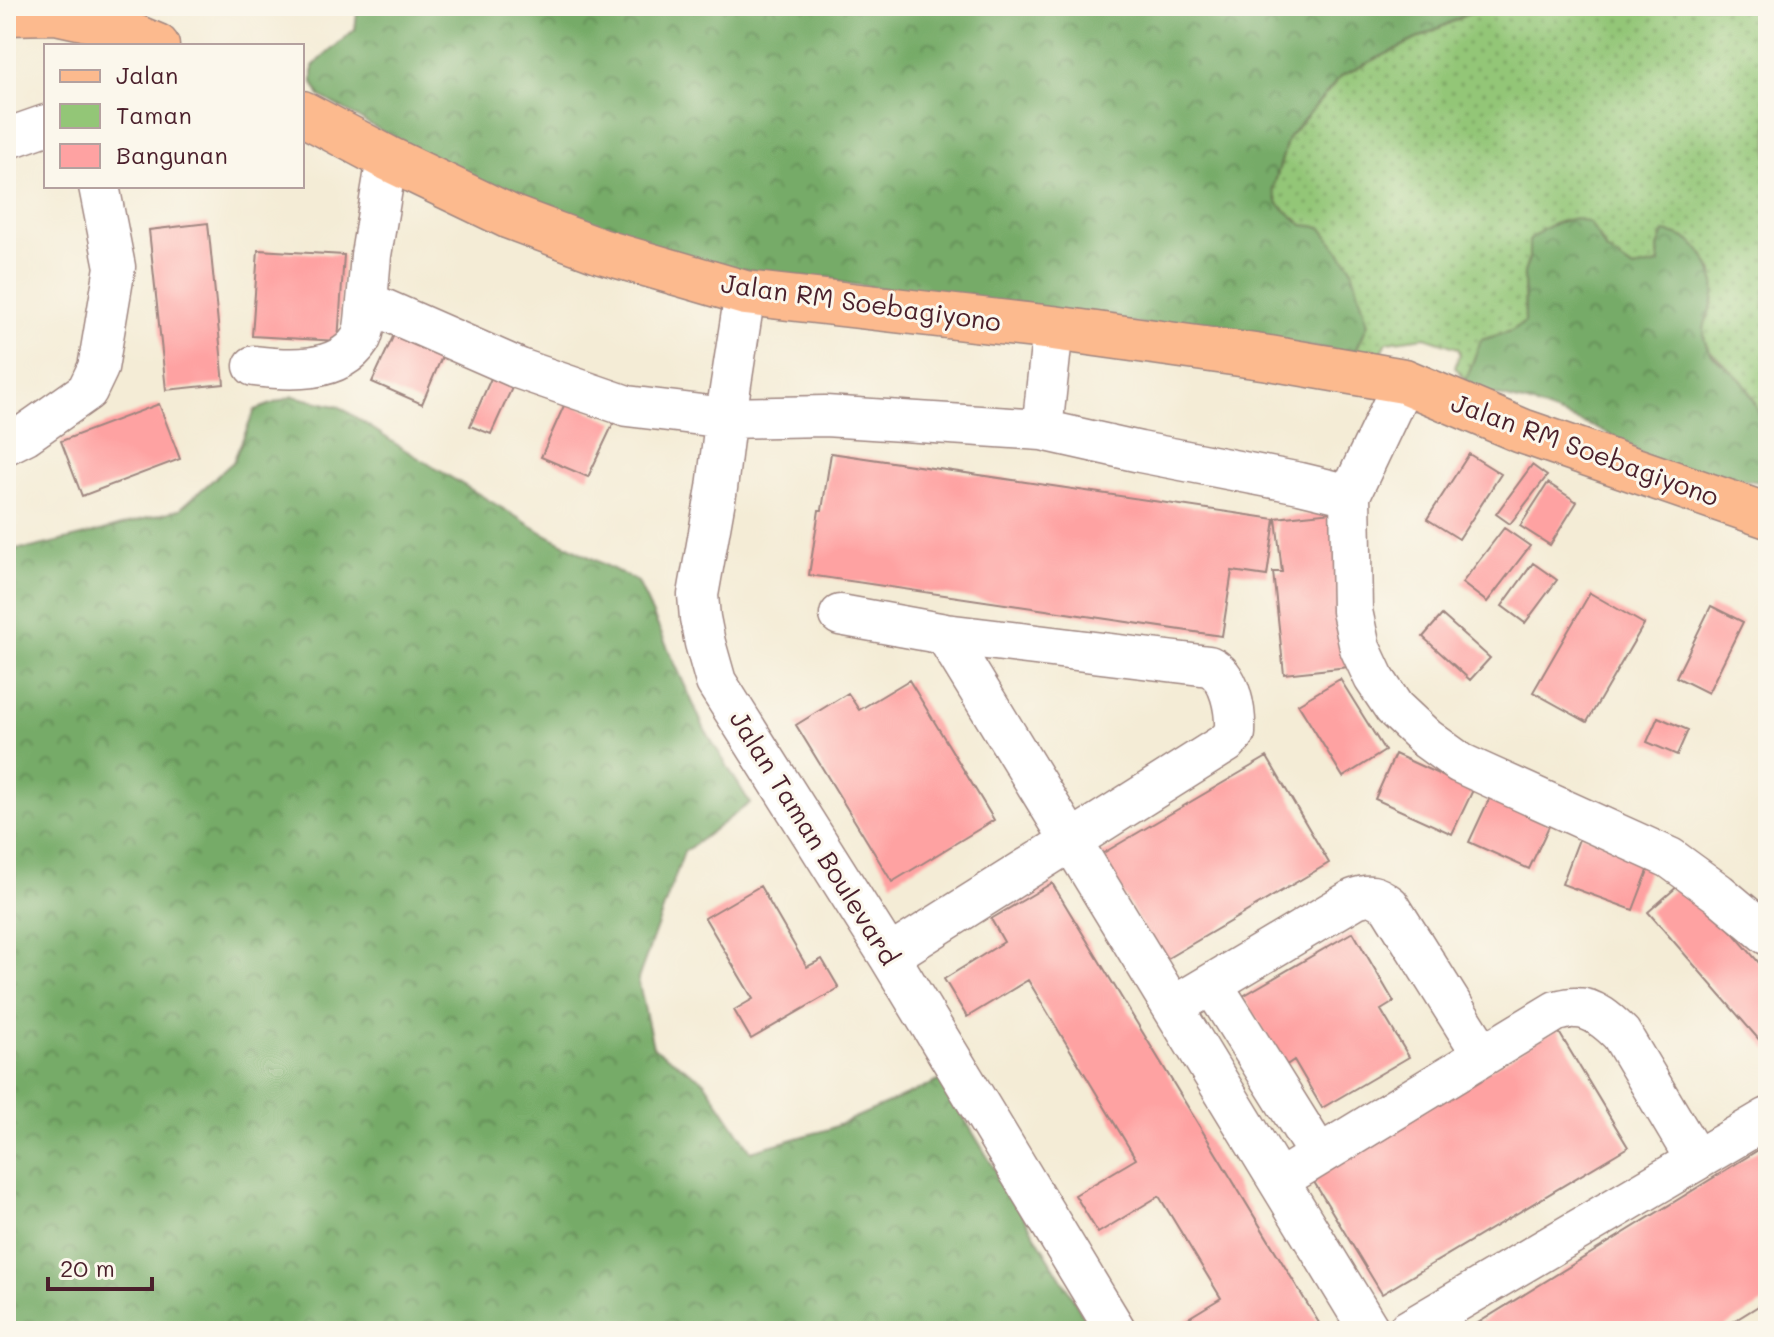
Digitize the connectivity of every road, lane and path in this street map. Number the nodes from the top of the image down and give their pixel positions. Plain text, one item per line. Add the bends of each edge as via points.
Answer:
1 (6, 13) edge
2 (152, 44) edge
3 (304, 114) edge
4 (44, 126) edge
5 (6, 139) edge
6 (387, 158) junction
7 (99, 188) edge
8 (745, 293) junction
9 (367, 302) junction
10 (1053, 328) junction
11 (254, 366) dead end
12 (1404, 381) junction
13 (726, 418) junction
14 (1042, 430) junction
15 (6, 444) edge
16 (1350, 495) junction
17 (1768, 516) edge
18 (840, 615) dead end
19 (945, 634) junction
20 (1071, 840) junction
21 (1768, 935) edge
22 (889, 956) junction
23 (1212, 984) junction
24 (1173, 1007) junction
25 (1483, 1055) junction
26 (1768, 1118) edge
27 (1319, 1155) junction
28 (1696, 1160) junction
29 (1279, 1180) junction
30 (1116, 1331) edge
31 (1370, 1331) edge
32 (1407, 1331) edge

1 - 2 main road via 56,12 97,21
3 - 6 main road, Jalan RM Soebagiyono
4 - 5 street
6 - 8 main road, Jalan RM Soebagiyono via 536,227
6 - 9 street
7 - 15 street via 115,267 98,368 87,391
8 - 10 main road, Jalan RM Soebagiyono
8 - 13 street, Jalan Taman Boulevard
9 - 11 street via 360,339 346,354 297,369
9 - 13 street via 520,369 627,406
10 - 12 main road, Jalan RM Soebagiyono
10 - 14 street
12 - 16 street
12 - 17 main road, Jalan RM Soebagiyono via 1522,431
13 - 14 street via 825,416
13 - 22 street, Jalan Taman Boulevard via 698,595 710,663 716,682
14 - 16 street
16 - 21 street via 1352,611 1360,648 1394,708 1460,763 1670,858
18 - 19 street
19 - 20 street
19 - 20 street via 1219,671 1235,733
20 - 22 street
20 - 24 street
22 - 30 street, Jalan Taman Boulevard
23 - 24 street
23 - 25 street via 1354,899 1378,897 1389,905
23 - 27 street
24 - 29 street
25 - 27 street
25 - 28 street via 1556,1011 1576,1008 1597,1015 1621,1034
26 - 28 street
27 - 29 street
28 - 32 street
29 - 31 street

